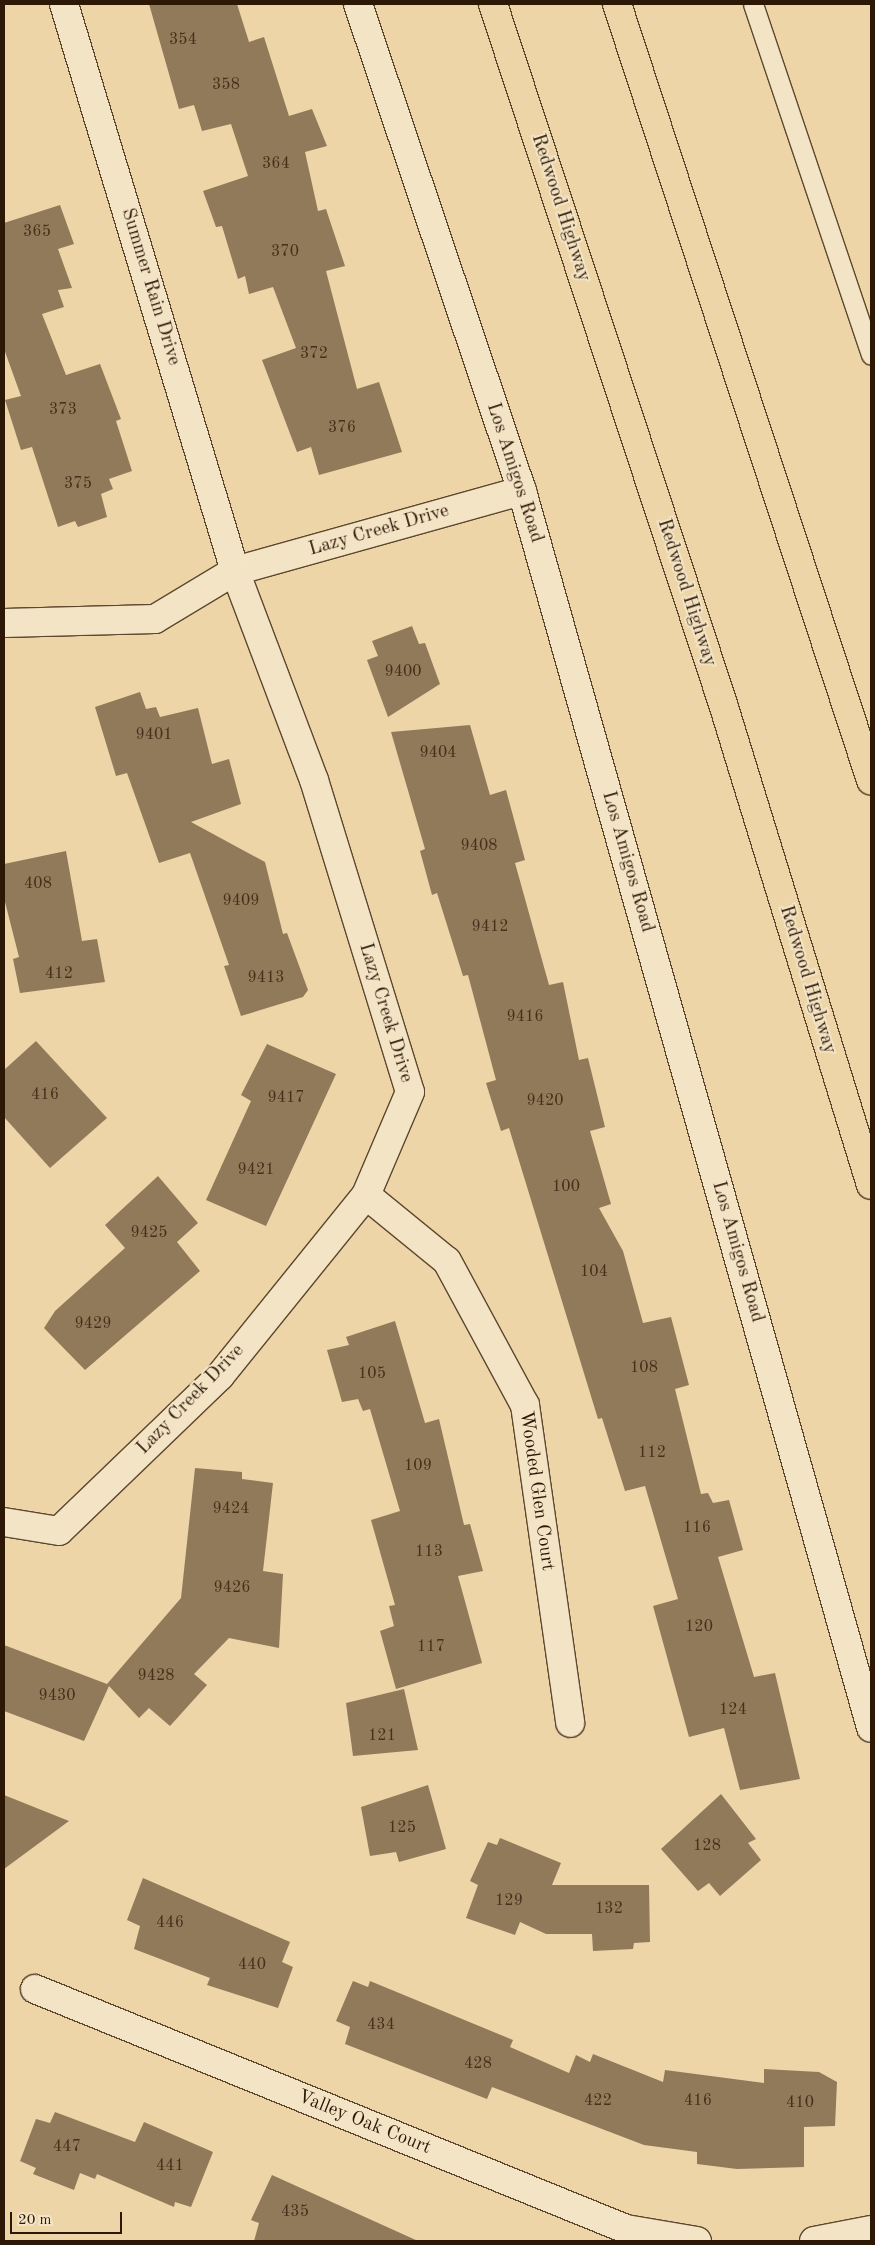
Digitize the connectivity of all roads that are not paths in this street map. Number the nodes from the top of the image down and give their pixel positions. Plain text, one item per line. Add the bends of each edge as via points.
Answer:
1 (64, 4) edge
2 (358, 4) edge
3 (493, 4) edge
4 (617, 4) edge
5 (753, 4) edge
6 (871, 355) edge
7 (522, 491) junction
8 (235, 571) junction
9 (4, 623) edge
10 (871, 780) edge
11 (871, 1185) edge
12 (366, 1195) junction
13 (4, 1522) edge
14 (570, 1723) dead end
15 (871, 1728) edge
16 (35, 1989) dead end
17 (871, 2230) edge
18 (698, 2241) edge
19 (814, 2241) edge

1 - 8 street, Summer Rain Drive
2 - 7 street, Los Amigos Road
3 - 11 highway, Redwood Highway via 723,704
4 - 10 highway
5 - 6 lane
7 - 8 street, Lazy Creek Drive
7 - 15 street, Los Amigos Road
8 - 9 street, Lazy Creek Drive via 155,619
8 - 12 street, Lazy Creek Drive via 314,780 410,1092
12 - 13 street, Lazy Creek Drive via 220,1376 59,1531
12 - 14 street, Wooded Glen Court via 447,1261 524,1405
16 - 18 street, Valley Oak Court via 626,2229
17 - 19 street

